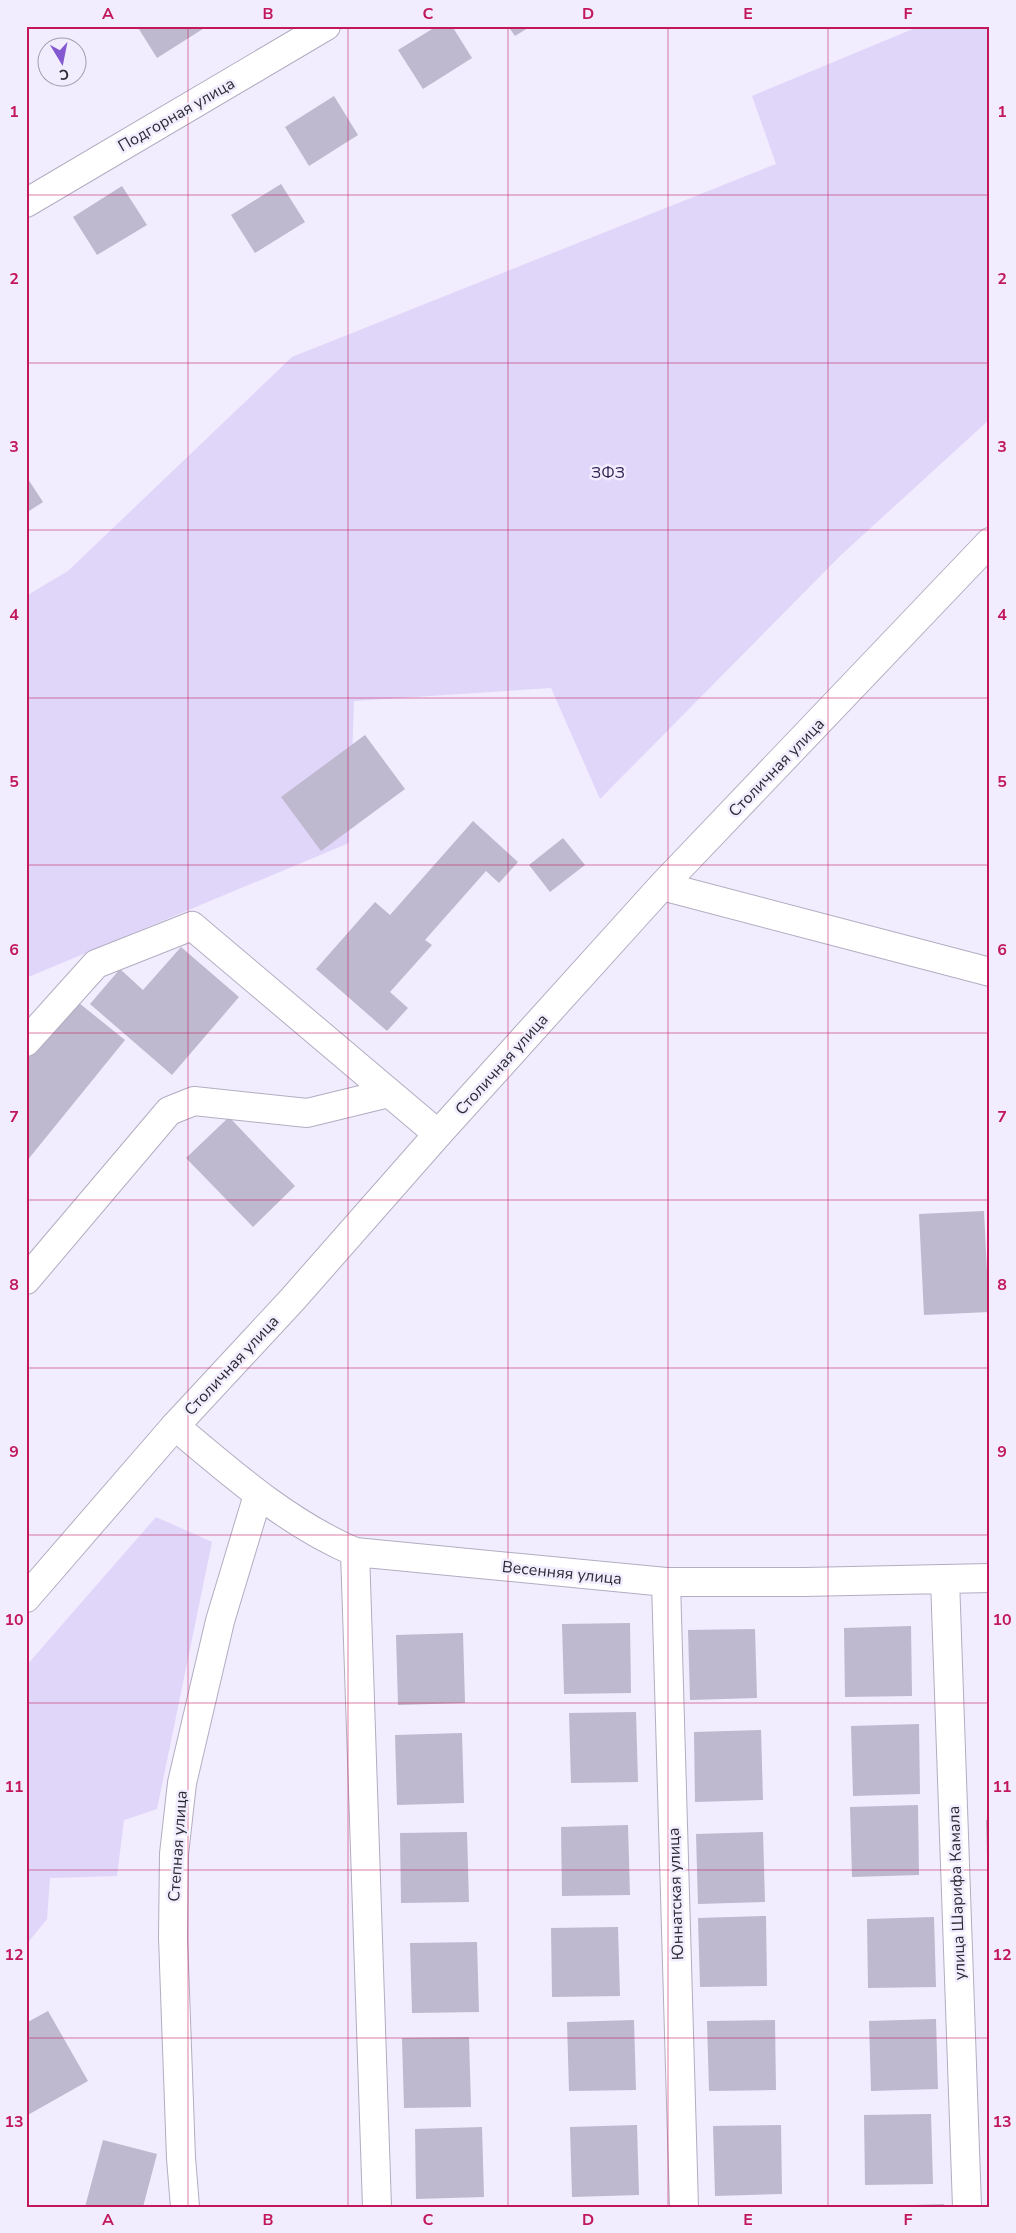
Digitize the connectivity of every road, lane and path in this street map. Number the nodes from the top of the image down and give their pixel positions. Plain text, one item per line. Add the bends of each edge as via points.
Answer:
1 (326, 26) edge
2 (26, 203) edge
3 (990, 542) edge
4 (662, 886) junction
5 (990, 972) edge
6 (26, 1042) edge
7 (389, 1093) junction
8 (438, 1134) junction
9 (26, 1280) edge
10 (174, 1426) junction
11 (258, 1495) junction
12 (355, 1552) junction
13 (990, 1578) edge
14 (945, 1579) junction
15 (666, 1582) junction
16 (26, 1598) edge
17 (185, 2207) edge
18 (378, 2207) edge
19 (684, 2207) edge
20 (968, 2207) edge

1 - 2 street, Подгорная улица
3 - 4 street, Столичная улица
4 - 5 street
4 - 8 street, Столичная улица
6 - 7 street via 96,964 192,926
7 - 8 street
7 - 9 street via 307,1113 194,1101 169,1111
8 - 10 street, Столичная улица via 292,1300
10 - 11 street, Весенняя улица
10 - 16 street, Столичная улица
11 - 12 street, Весенняя улица via 330,1541
11 - 17 street, Степная улица via 220,1621 182,1783 174,1854 173,1956
12 - 15 street, Весенняя улица
12 - 18 street
13 - 14 street, Весенняя улица
14 - 15 street, Весенняя улица
14 - 20 street, улица Шарифа Камала
15 - 19 street, Юннатская улица

